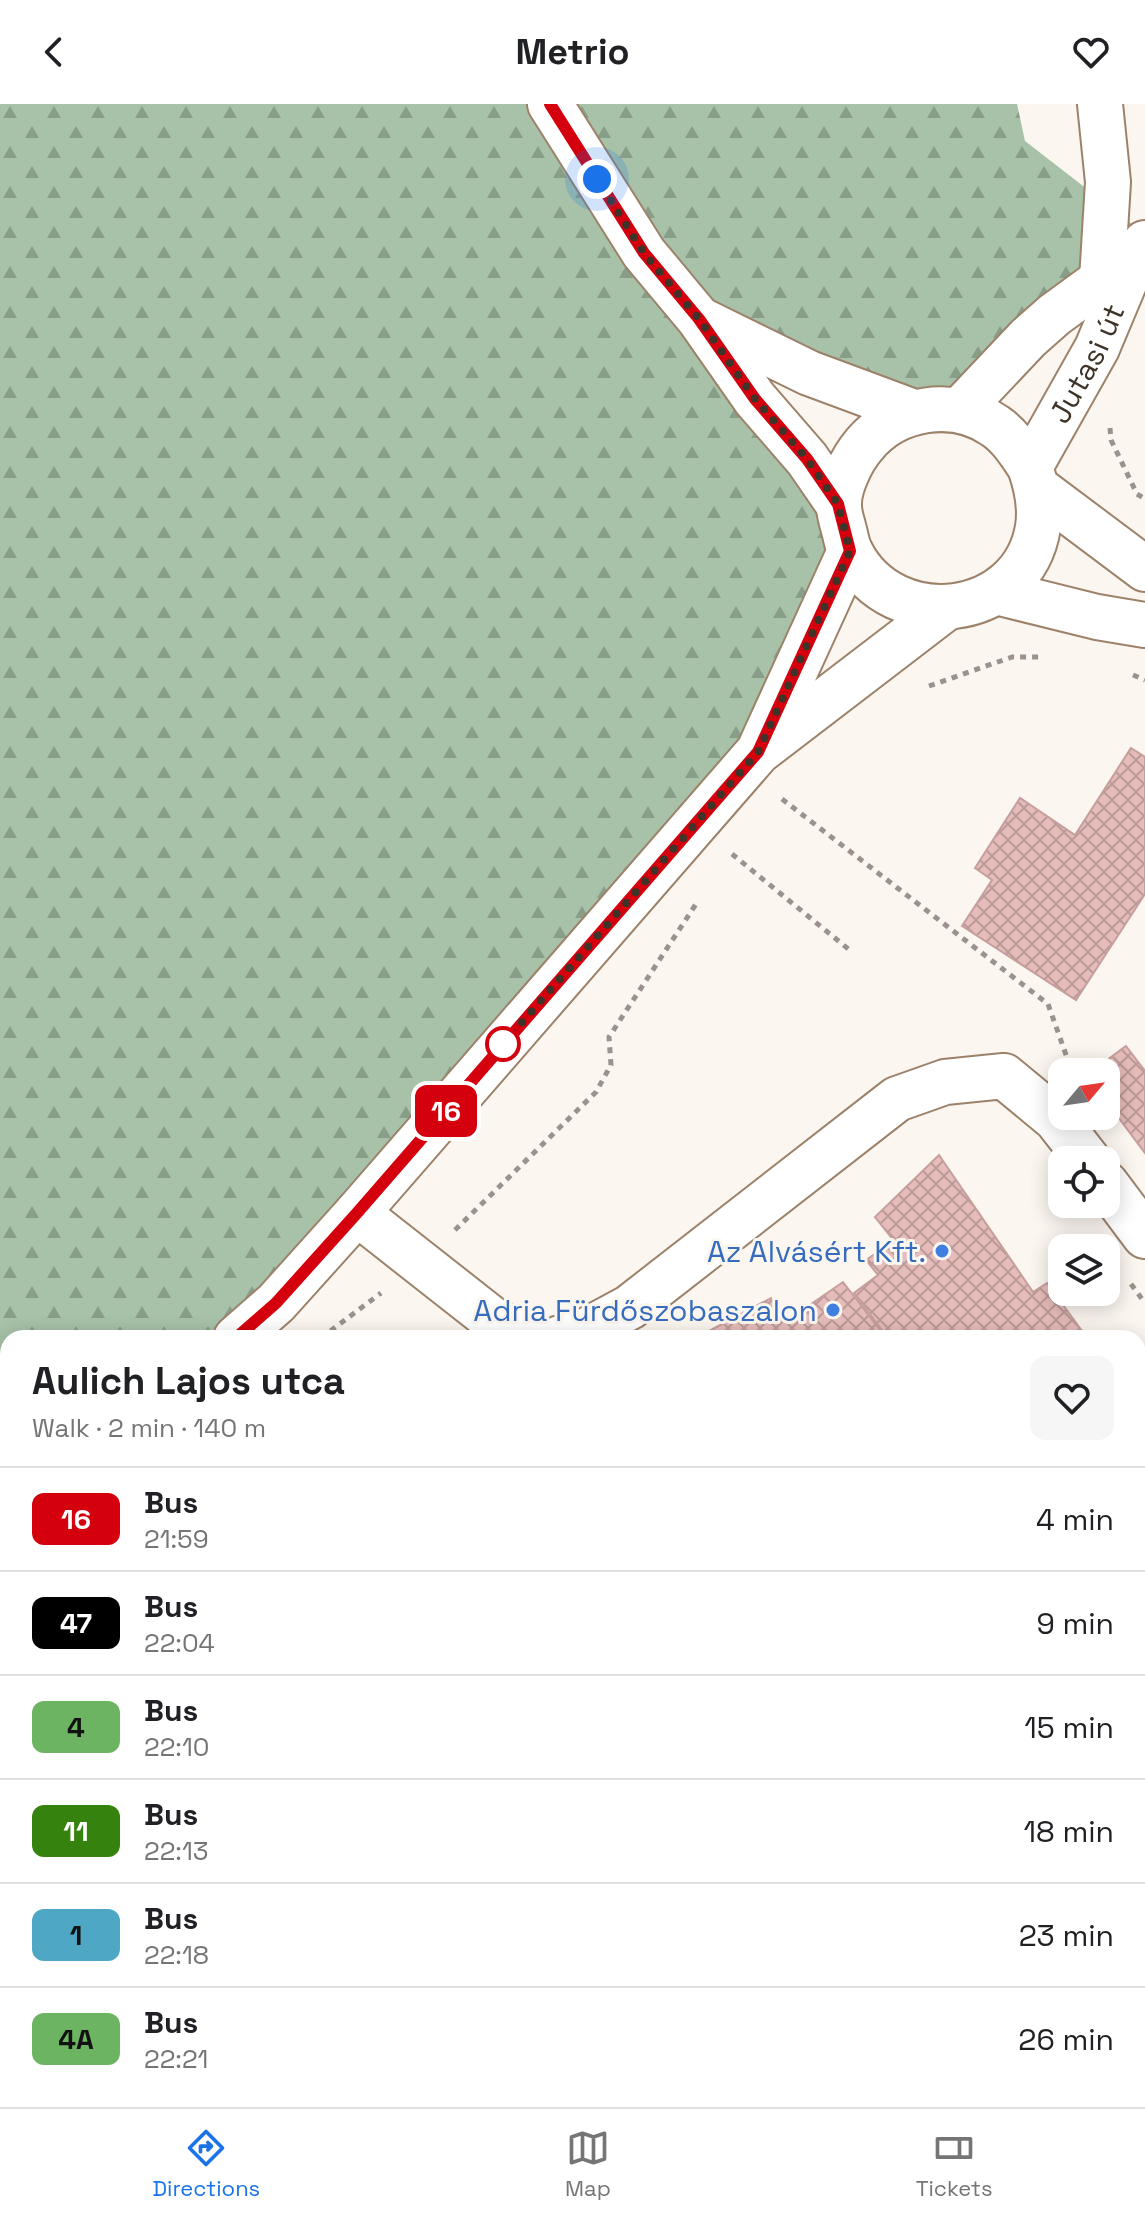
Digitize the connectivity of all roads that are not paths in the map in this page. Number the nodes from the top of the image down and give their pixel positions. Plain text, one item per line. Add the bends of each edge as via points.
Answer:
1 (550, 104) edge
2 (1100, 104) edge
3 (1128, 259) edge
4 (699, 319) junction
5 (960, 410) junction
6 (914, 412) junction
7 (1034, 478) junction
8 (838, 504) junction
9 (850, 551) junction
10 (1145, 569) edge
11 (996, 592) junction
12 (946, 608) junction
13 (1145, 625) edge
14 (758, 752) junction
15 (1077, 1146) edge
16 (1120, 1203) edge
17 (357, 1213) junction
18 (1145, 1236) edge
19 (245, 1330) edge
20 (513, 1330) edge
21 (587, 1330) edge

1 - 4 street via 644,253
2 - 3 street via 1108,182
3 - 5 street, Jutasi út via 1028,338
3 - 7 street, Jutasi út via 1097,348
4 - 6 street via 809,373
4 - 8 street
5 - 6 street, Jutasi út
5 - 7 street, Jutasi út via 994,425 1015,444
6 - 8 street, Jutasi út via 887,424 863,445
7 - 10 street
7 - 11 street via 1038,527 1032,546 1023,564
8 - 9 street
9 - 12 street via 866,576 889,594 917,606
9 - 14 street
11 - 12 street
11 - 13 street
12 - 14 street
14 - 17 street
15 - 21 street via 1056,1119 1004,1076 945,1082 897,1099 630,1307
16 - 18 street
17 - 19 street
17 - 20 street

